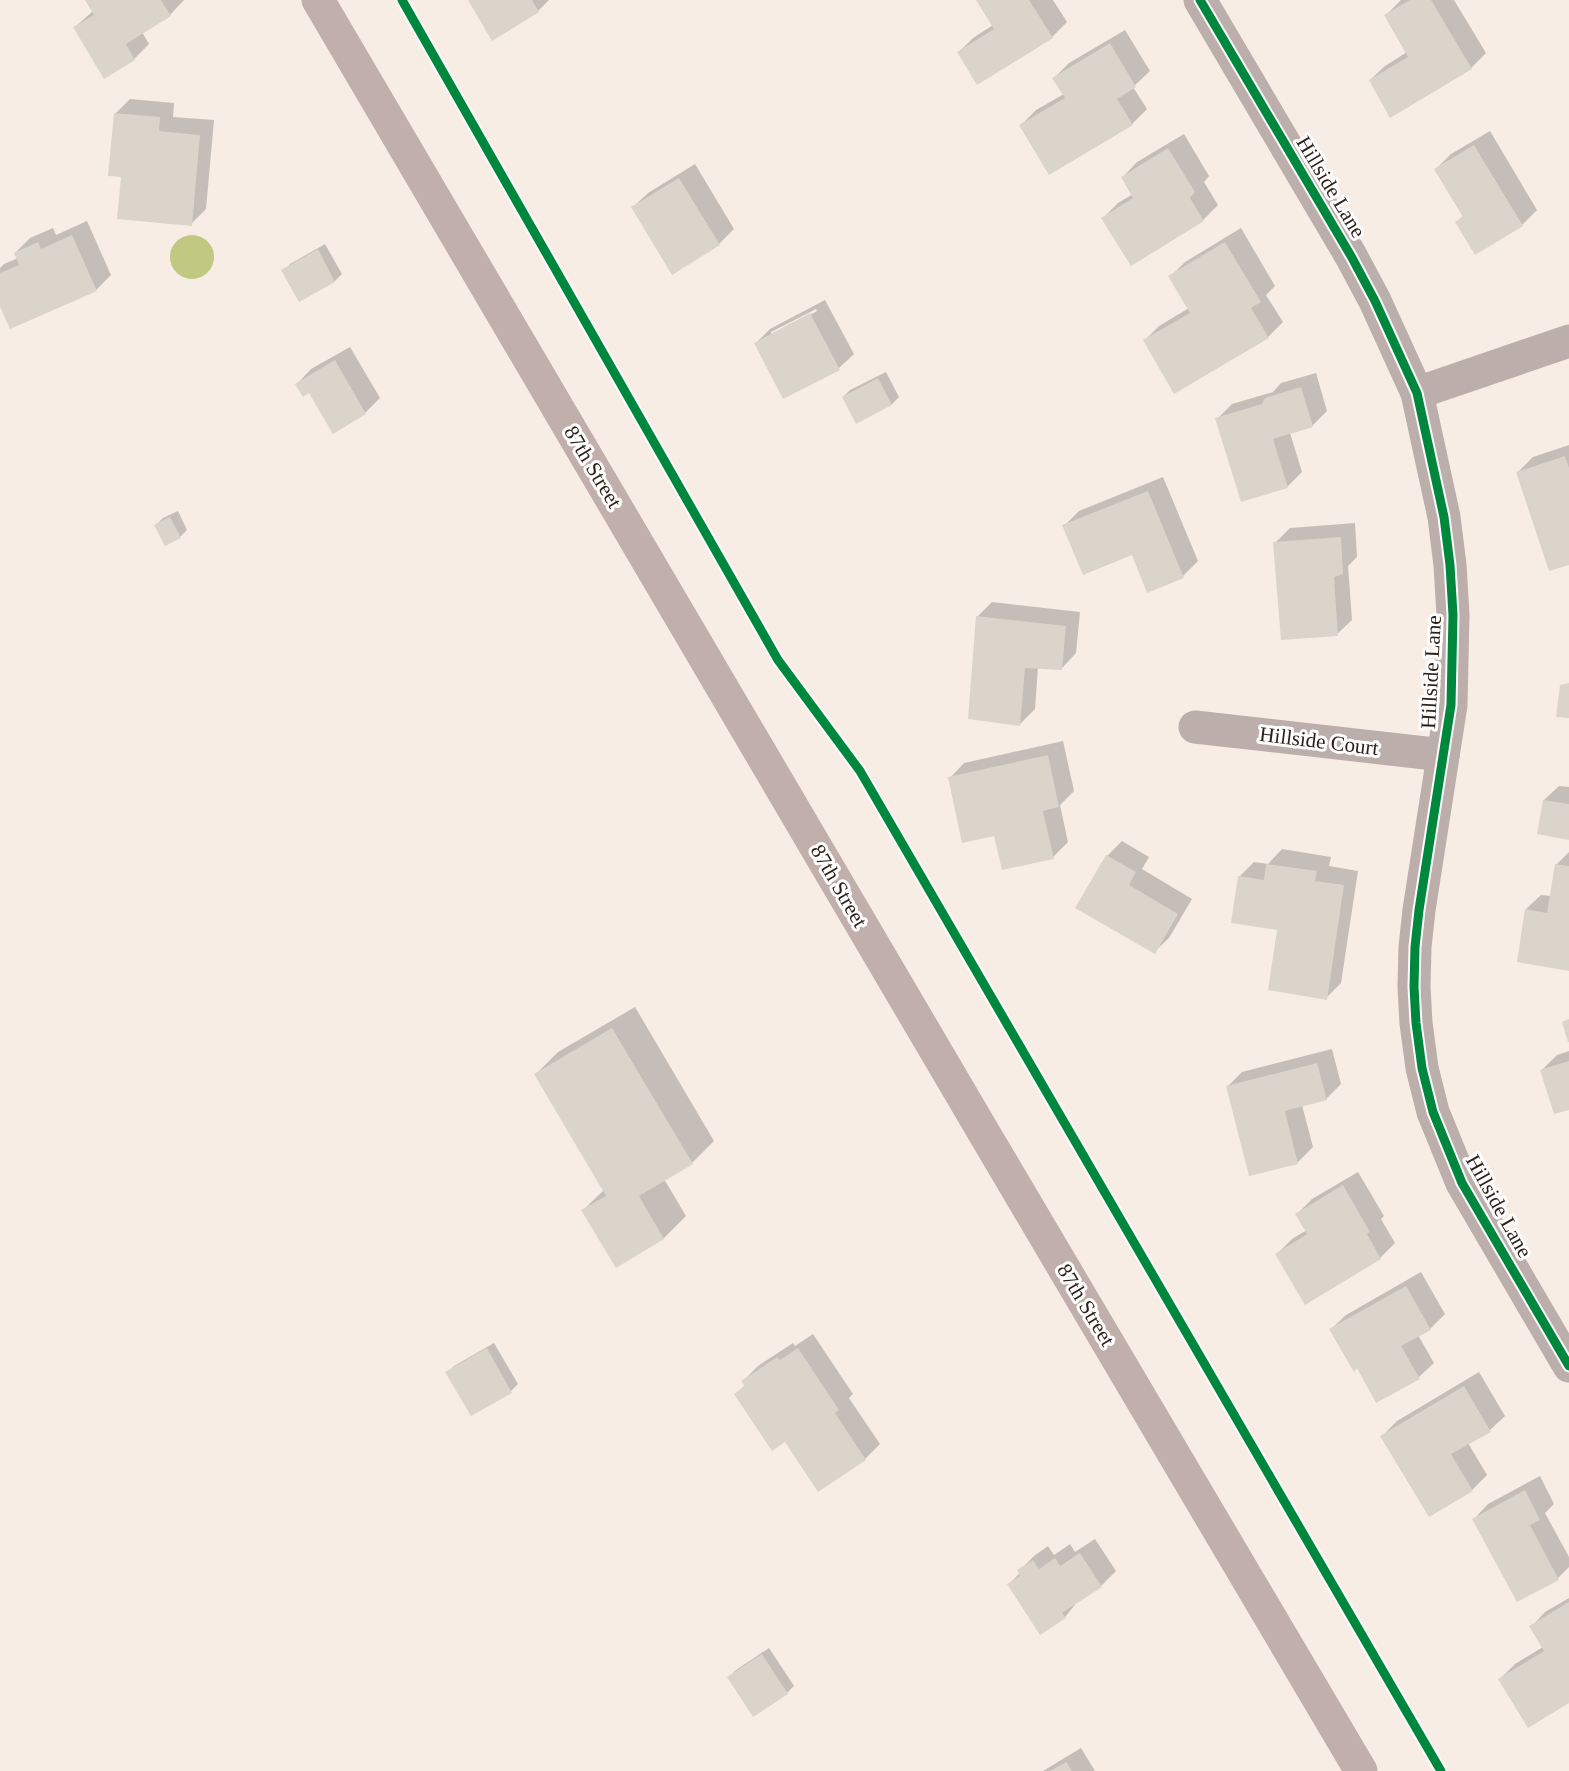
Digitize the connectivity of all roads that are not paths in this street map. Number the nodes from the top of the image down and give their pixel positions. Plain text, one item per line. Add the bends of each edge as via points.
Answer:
1 (318, 0) edge
2 (1200, 0) edge
3 (1569, 340) edge
4 (1417, 393) junction
5 (1195, 726) dead end
6 (1443, 755) junction
7 (1569, 1366) edge
8 (1361, 1771) edge

1 - 8 main road, 87th Street
2 - 4 street, Hillside Lane via 1351,256
3 - 4 street
4 - 6 street, Hillside Lane via 1444,517 1450,565 1451,705
5 - 6 street, Hillside Court
6 - 7 street, Hillside Lane via 1415,948 1416,1023 1422,1068 1433,1112 1462,1184

